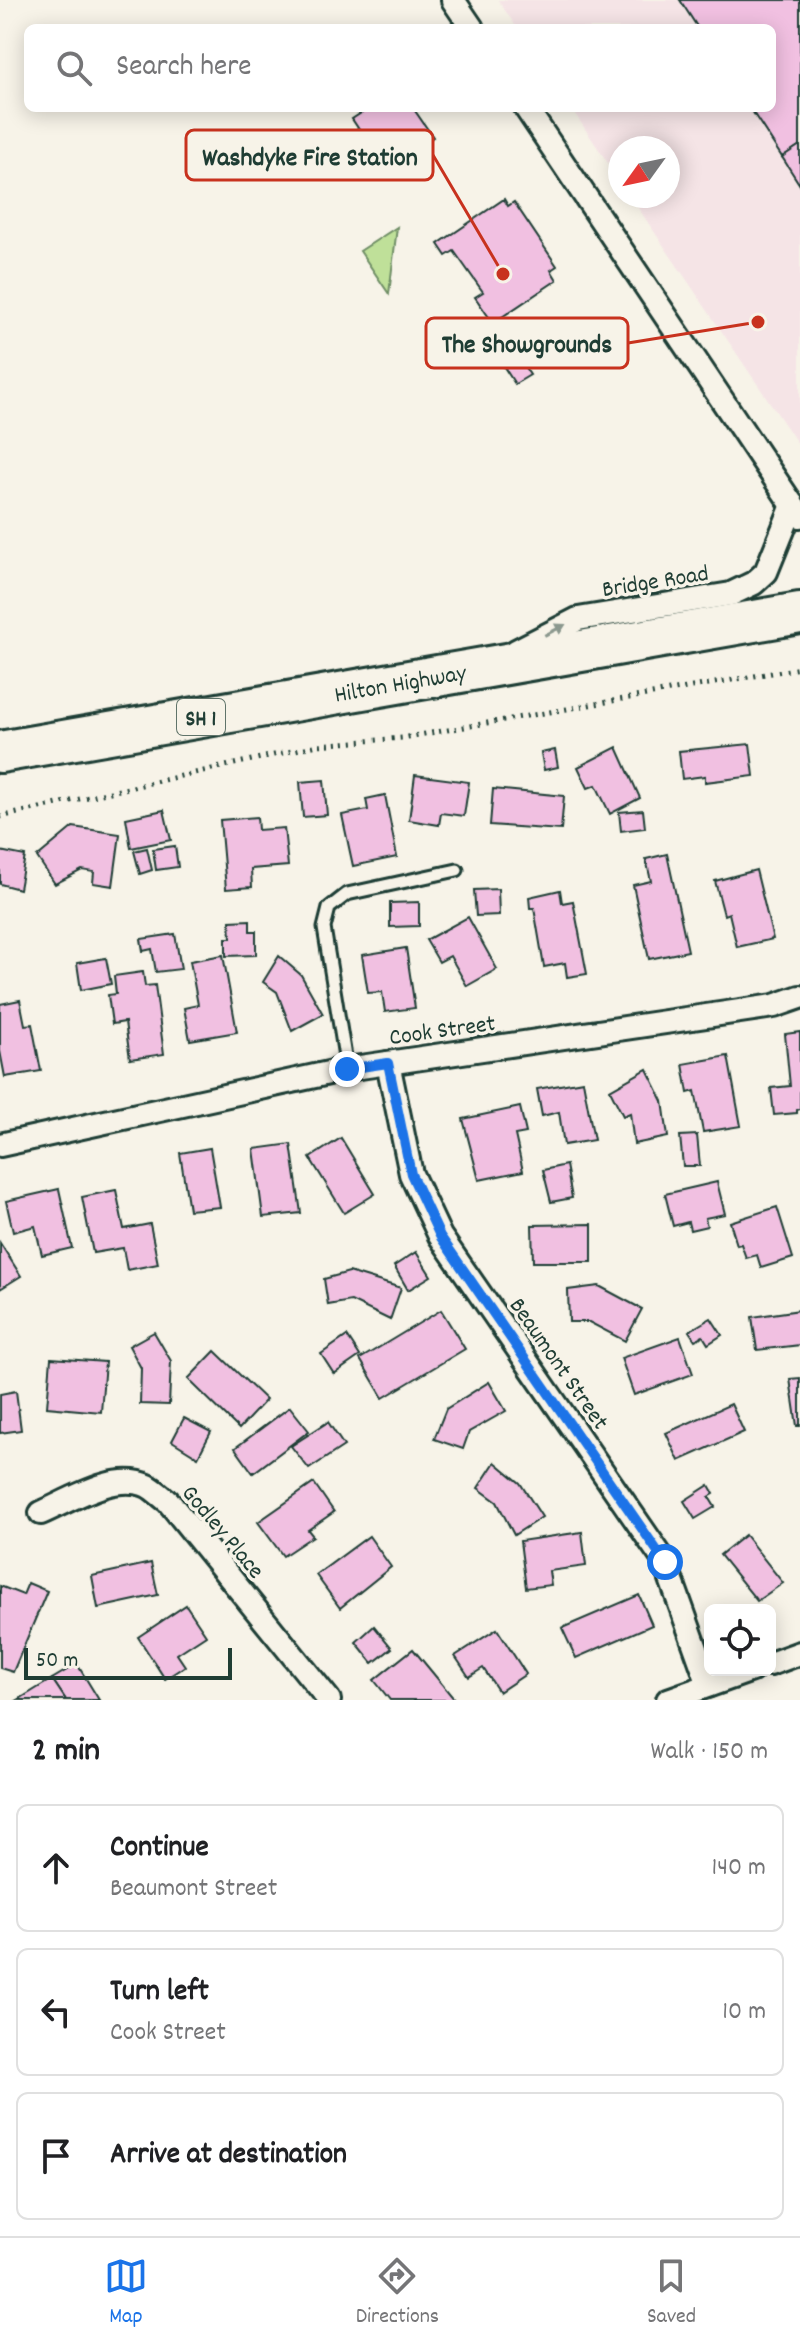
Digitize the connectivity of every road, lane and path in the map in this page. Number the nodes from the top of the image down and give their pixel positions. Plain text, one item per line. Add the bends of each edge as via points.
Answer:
1 (453, 0) edge
2 (469, 24) edge
3 (529, 112) edge
4 (796, 510) edge
5 (800, 613) edge
6 (486, 666) junction
7 (800, 668) edge
8 (0, 752) edge
9 (0, 817) edge
10 (457, 870) dead end
11 (800, 997) edge
12 (388, 1063) junction
13 (347, 1069) junction
14 (0, 1145) edge
15 (41, 1513) dead end
16 (800, 1653) edge
17 (776, 1662) edge
18 (735, 1676) edge
19 (709, 1685) junction
20 (329, 1700) edge
21 (668, 1700) edge

1 - 2 street
3 - 4 street, Bridge Road
6 -> 4 street, Bridge Road via 578,619 731,594 754,583 766,572
5 - 6 highway, Hilton Highway / SH 1
6 - 8 highway, Hilton Highway / SH 1
7 - 9 path via 402,738 318,745
10 - 13 lane via 347,894 329,908 324,928
11 - 12 street, Cook Street via 774,1006
12 - 13 street, Cook Street
12 - 19 street, Beaumont Street via 411,1174 440,1236 665,1562
13 - 14 street, Cook Street
15 - 20 street, Godley Place via 105,1486 129,1482 148,1487 168,1501
16 - 17 street
18 - 19 street
19 - 21 street

